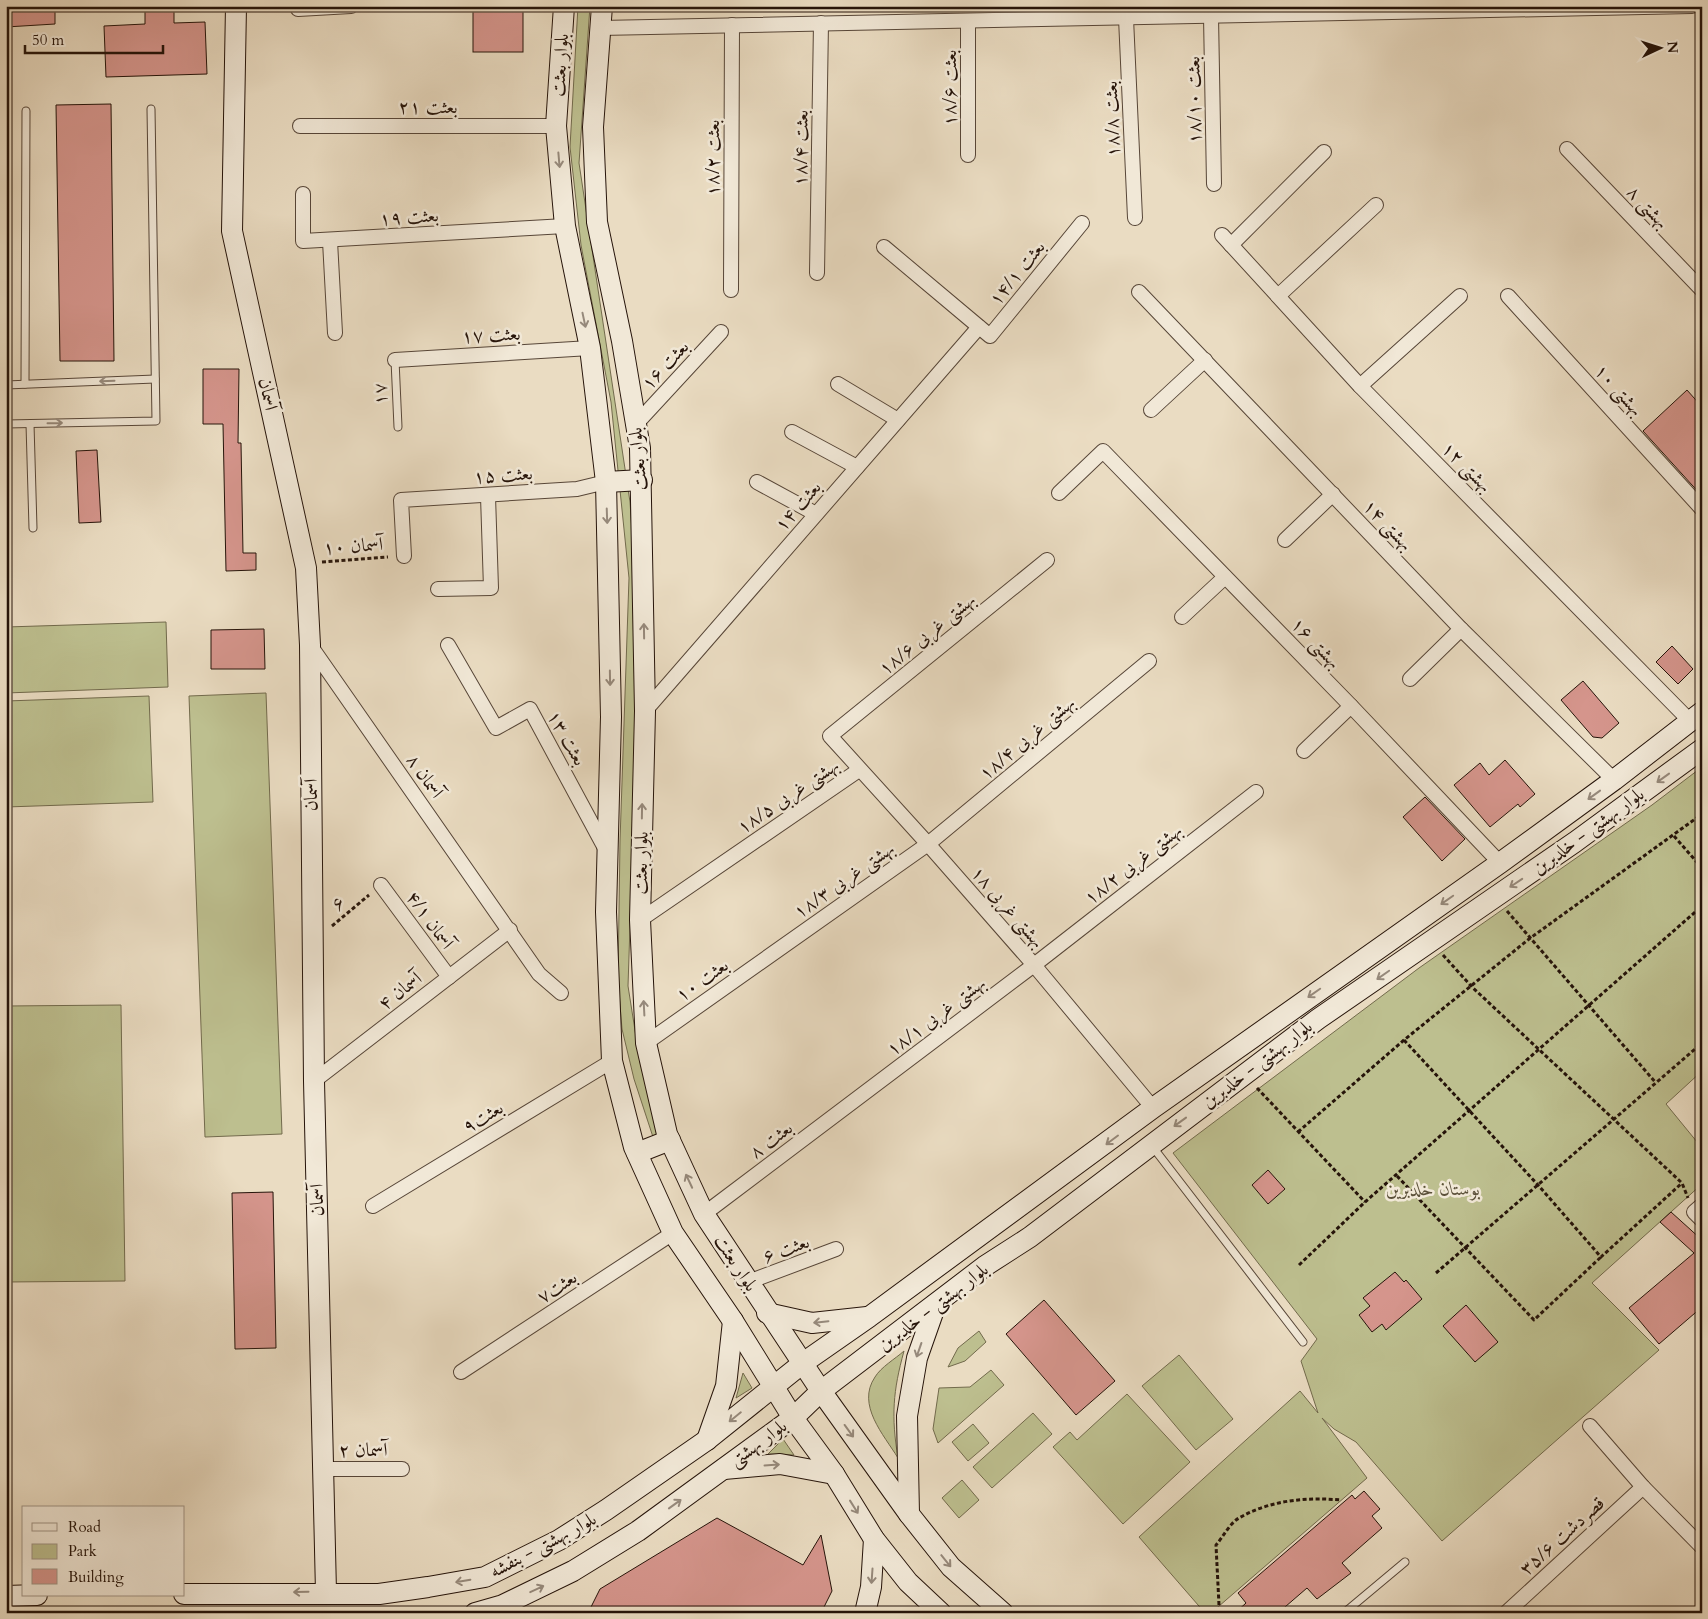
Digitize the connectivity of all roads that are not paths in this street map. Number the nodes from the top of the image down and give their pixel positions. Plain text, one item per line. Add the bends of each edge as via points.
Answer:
1 (236, 6) edge
2 (352, 6) edge
3 (564, 6) edge
4 (602, 6) edge
5 (1692, 6) edge
6 (298, 8) dead end
7 (1211, 16) junction
8 (1126, 18) junction
9 (968, 21) junction
10 (821, 23) junction
11 (732, 25) junction
12 (600, 28) junction
13 (151, 109) dead end
14 (26, 112) dead end
15 (300, 126) dead end
16 (556, 126) junction
17 (1567, 149) dead end
18 (1324, 152) dead end
19 (968, 156) dead end
20 (1214, 184) dead end
21 (303, 194) dead end
22 (1376, 205) dead end
23 (1134, 218) dead end
24 (1082, 223) dead end
25 (565, 226) junction
26 (330, 241) junction
27 (884, 247) dead end
28 (817, 273) dead end
29 (731, 290) dead end
30 (1702, 290) edge
31 (1139, 292) dead end
32 (1278, 296) junction
33 (1460, 296) dead end
34 (1508, 296) dead end
35 (979, 327) junction
36 (721, 332) dead end
37 (335, 333) dead end
38 (590, 348) junction
39 (395, 360) joint
40 (1206, 360) junction
41 (155, 379) junction
42 (25, 384) junction
43 (838, 384) dead end
44 (6, 385) edge
45 (1360, 386) junction
46 (1151, 410) dead end
47 (898, 420) junction
48 (6, 424) edge
49 (30, 424) junction
50 (636, 424) junction
51 (398, 427) dead end
52 (792, 432) dead end
53 (857, 466) junction
54 (642, 480) junction
55 (606, 482) junction
56 (757, 482) dead end
57 (1059, 493) dead end
58 (1333, 494) junction
59 (488, 496) junction
60 (1702, 509) edge
61 (816, 514) junction
62 (33, 528) dead end
63 (1285, 540) dead end
64 (404, 556) road end
65 (1047, 560) dead end
66 (1225, 577) junction
67 (438, 589) dead end
68 (1182, 616) dead end
69 (1461, 630) junction
70 (310, 644) junction
71 (448, 645) dead end
72 (1149, 661) dead end
73 (1410, 679) dead end
74 (1351, 706) junction
75 (645, 711) junction
76 (1696, 717) edge
77 (830, 736) joint
78 (1702, 749) edge
79 (1304, 751) dead end
80 (859, 770) junction
81 (1614, 780) junction
82 (1256, 792) dead end
83 (928, 844) junction
84 (606, 850) junction
85 (1500, 863) junction
86 (381, 885) road end
87 (640, 920) junction
88 (510, 930) junction
89 (780, 948) joint
90 (1034, 965) junction
91 (448, 977) junction
92 (561, 993) dead end
93 (646, 1043) junction
94 (612, 1061) junction
95 (314, 1081) junction
96 (860, 1096) joint
97 (1153, 1108) junction
98 (670, 1140) junction
99 (1150, 1144) junction
100 (637, 1153) junction
101 (373, 1206) dead end
102 (704, 1214) junction
103 (673, 1234) junction
104 (968, 1245) junction
105 (836, 1249) dead end
106 (985, 1266) junction
107 (748, 1282) junction
108 (936, 1304) junction
109 (767, 1313) junction
110 (869, 1317) junction
111 (732, 1320) junction
112 (1303, 1342) dead end
113 (803, 1363) junction
114 (461, 1372) dead end
115 (773, 1386) junction
116 (821, 1391) junction
117 (793, 1418) junction
118 (1590, 1426) dead end
119 (707, 1440) junction
120 (402, 1468) dead end
121 (323, 1469) junction
122 (724, 1469) junction
123 (834, 1474) junction
124 (1643, 1487) junction
125 (909, 1514) junction
126 (874, 1539) junction
127 (1702, 1547) edge
128 (1405, 1562) dead end
129 (326, 1592) junction
130 (185, 1594) edge
131 (22, 1595) edge
132 (6, 1596) edge
133 (505, 1609) edge
134 (475, 1613) edge
135 (865, 1613) edge
136 (941, 1613) edge
137 (1003, 1613) edge
138 (1344, 1613) edge
139 (1506, 1613) edge

1 - 70 main road, آسمان via 232,231 305,564
2 - 6 street
3 - 16 main road, بلوار بعثت
4 - 12 main road, بلوار بعثت
5 - 7 street
7 - 8 street
7 - 20 street, ۱۸/۱۰ بعثت
8 - 9 street
8 - 23 street, ۱۸/۸ بعثت
9 - 10 street
9 - 19 street, ۱۸/۶ بعثت
10 - 11 street
10 - 28 street, ۱۸/۴ بعثت
11 - 12 street
11 - 29 street, ۱۸/۲ بعثت
12 - 50 main road, بلوار بعثت via 593,127 597,222
13 - 41 lane
14 - 42 lane
15 - 16 street, ۲۱ بعثت
16 -> 25 main road, بلوار بعثت
17 - 30 street, ۸ بهشتی
18 - 32 street, ۱۲ بهشتی via 1226,240
21 - 26 street, بعثت ۱۹ via 303,241
22 - 32 street
24 - 35 street, ۱۴/۱ بعثت via 990,336
25 - 26 street, بعثت ۱۹
25 -> 38 main road, بلوار بعثت
26 - 37 street
27 - 35 street
31 - 40 street, ۱۴ بهشتی
32 - 45 street, ۱۲ بهشتی
33 - 45 street
34 - 60 street, ۱۰ بهشتی
35 - 47 street, بعثت ۱۴
36 - 50 street, بعثت ۱۶
38 - 39 street, بعثت ۱۷
38 - 55 main road, بلوار بعثت
39 - 51 lane, ۱۷
40 - 46 street
40 - 58 street, ۱۴ بهشتی
41 -> 42 lane
49 -> 41 lane via 156,421
42 - 44 lane
43 - 47 street
45 - 76 street, ۱۲ بهشتی
47 - 53 street, بعثت ۱۴
48 - 49 lane
49 - 62 lane
50 - 54 main road, بلوار بعثت
52 - 53 street
53 - 61 street, بعثت ۱۴
54 - 55 main road
75 -> 54 main road, بلوار بعثت
55 - 59 street, بعثت ۱۵ via 577,489
55 -> 84 main road, بلوار بعثت via 610,717
56 - 61 street
57 - 66 street, ۱۶ بهشتی via 1103,452
58 - 63 street
58 - 69 street, ۱۴ بهشتی
59 - 64 street, بعثت ۱۵ via 401,500
59 - 67 street via 491,588
61 - 75 street, بعثت ۱۴
65 - 77 street, بهشتی غربی ۱۸/۶
66 - 68 street
66 - 74 street, ۱۶ بهشتی
69 - 73 street
69 - 81 street, ۱۴ بهشتی
70 - 88 street, ۸ آسمان
70 - 95 main road, آسمان
71 - 84 street, ۱۳ بعثت via 496,728 530,709
72 - 83 street, بهشتی غربی ۱۸/۴
74 - 79 street
74 - 85 street, ۱۶ بهشتی
87 -> 75 main road, بلوار بعثت
76 - 81 main road, بلوار بهشتی - خلدبرین
77 - 80 street, بهشتی غربی ۱۸
78 -> 99 main road, بلوار بهشتی - خلدبرین via 1575,842 1318,1020
80 - 83 street, بهشتی غربی ۱۸
80 - 87 street, بهشتی غربی ۱۸/۵
81 -> 85 main road, بلوار بهشتی - خلدبرین
82 - 90 street, بهشتی غربی ۱۸/۲
83 - 89 street, بهشتی غربی ۱۸/۳
83 - 90 street, بهشتی غربی ۱۸
84 - 94 main road, بلوار بعثت
85 -> 97 main road, بلوار بهشتی - خلدبرین
86 - 91 street, ۴/۱ آسمان
93 -> 87 main road, بلوار بعثت
88 - 91 street, ۴ آسمان
88 - 92 street, ۸ آسمان via 540,974
89 - 93 street, ۱۰ بعثت
90 - 96 street, بهشتی غربی ۱۸/۱
90 - 97 street, بهشتی غربی ۱۸
91 - 95 street, ۴ آسمان
93 - 98 main road, بلوار بعثت
94 - 100 main road, بلوار بعثت
94 - 101 street, بعثت۹
95 - 121 main road, آسمان
96 - 102 street, ۸ بعثت
97 -> 104 main road, بلوار بهشتی - خلدبرین
98 - 100 main road
102 -> 98 main road, بلوار بعثت
99 - 106 main road, بلوار بهشتی - خلدبرین via 1030,1237
99 - 112 lane
100 - 103 main road, بلوار بعثت
102 - 107 main road, بلوار بعثت
103 - 111 main road, بلوار بعثت
103 - 114 street, بعثت۷
104 - 106 main road
104 - 110 main road, بلوار بهشتی - خلدبرین
105 - 107 street, ۶ بعثت
106 - 108 main road, بلوار بهشتی - خلدبرین
107 - 109 main road, بلوار بعثت
108 - 116 main road, بلوار بهشتی - خلدبرین
108 -> 125 main road via 917,1358 907,1416
110 -> 109 main road via 812,1323
109 - 113 main road, بلوار بعثت
110 - 113 main road
111 - 115 main road, بلوار بعثت
111 - 119 main road via 726,1386
113 - 115 main road, بلوار بهشتی - بنفشه
113 - 116 main road, بلوار بعثت
115 - 117 main road, بلوار بعثت
115 -> 119 main road, بلوار بهشتی - بنفشه
116 - 117 main road, بلوار بهشتی - خلدبرین
116 -> 125 main road, بلوار بعثت
117 - 122 main road, بلوار بهشتی
117 - 123 main road, بلوار بعثت
118 - 124 street
119 -> 129 main road, بلوار بهشتی - بنفشه via 559,1540 485,1577 379,1594
120 - 121 street, ۲ آسمان
121 - 129 main road, آسمان
122 -> 123 main road via 780,1464
133 -> 122 main road, بلوار بهشتی - بنفشه via 638,1531
123 -> 126 main road, بلوار بعثت
124 - 127 street
124 - 139 street, قصردشت ۳۵/۶
125 -> 137 main road, بلوار بعثت via 951,1567
126 -> 135 main road via 871,1587
126 - 136 main road, بلوار بعثت via 908,1582
128 - 138 lane
129 -> 130 main road, بلوار بهشتی - بنفشه
131 - 132 main road
133 - 134 main road, بلوار بهشتی - بنفشه

